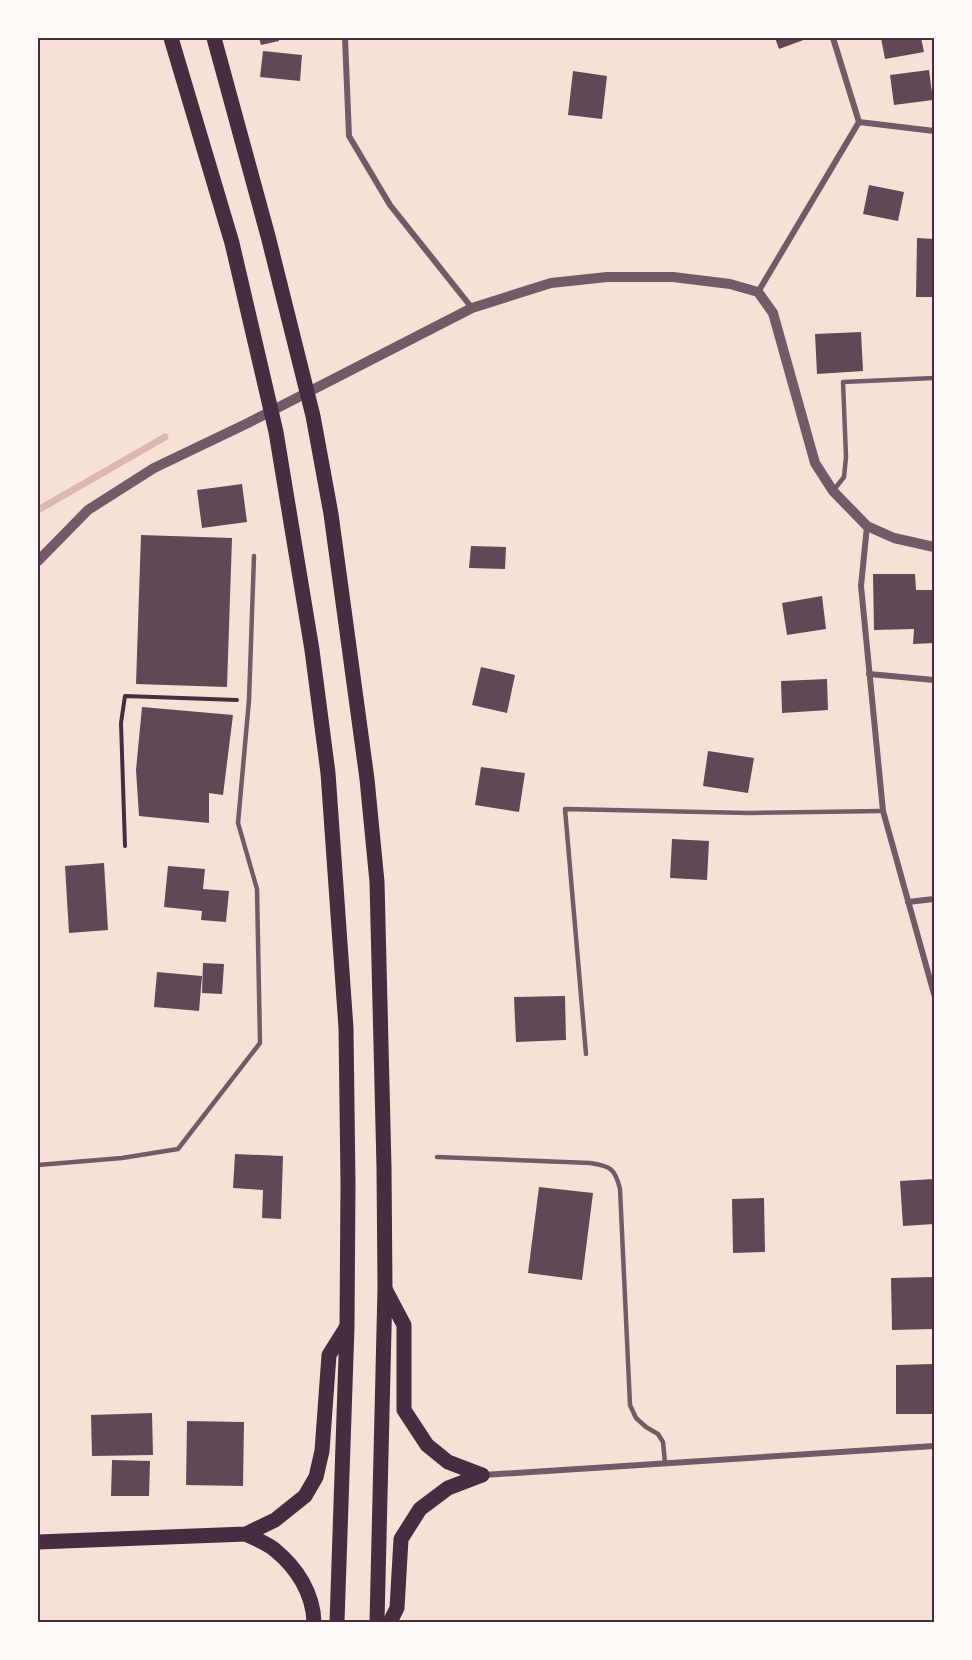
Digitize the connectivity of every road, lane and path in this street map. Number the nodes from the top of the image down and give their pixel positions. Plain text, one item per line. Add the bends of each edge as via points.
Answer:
1 (171, 38) edge
2 (214, 38) edge
3 (345, 38) edge
4 (833, 38) edge
5 (859, 122) junction
6 (934, 130) edge
7 (758, 292) junction
8 (472, 308) junction
9 (934, 378) edge
10 (832, 490) junction
11 (867, 526) junction
12 (934, 547) edge
13 (254, 556) dead end
14 (38, 561) edge
15 (869, 674) junction
16 (934, 680) edge
17 (249, 700) junction
18 (883, 811) junction
19 (125, 846) dead end
20 (934, 899) edge
21 (908, 902) junction
22 (934, 994) edge
23 (586, 1054) dead end
24 (437, 1157) dead end
25 (38, 1165) edge
26 (385, 1288) junction
27 (346, 1327) junction
28 (934, 1446) edge
29 (665, 1463) junction
30 (482, 1475) junction
31 (246, 1534) junction
32 (38, 1542) edge
33 (314, 1623) edge
34 (338, 1623) edge
35 (377, 1623) edge
36 (390, 1623) edge

1 - 27 main road via 232,243 266,386 312,650 328,773 346,1028
2 - 26 main road via 313,416 331,514 366,767 377,882
3 - 8 street via 349,136 390,205
4 - 5 street
5 - 6 street
5 - 7 street
7 - 8 street via 730,284 673,277 607,277 551,283
7 - 10 street via 773,313 815,463
8 - 14 street via 154,468 88,510
9 - 10 lane via 843,382 844,477
10 - 11 street
11 - 12 street via 894,538
11 - 15 street via 861,586
13 - 17 lane
15 - 16 street
15 - 18 street
17 - 19 path via 125,696 121,723
17 - 25 lane via 238,823 257,889 260,1043 178,1149
18 - 21 street
18 - 23 lane via 566,809
20 - 21 street
21 - 22 street
24 - 29 lane via 590,1162 608,1166 617,1176 630,1405 636,1418 663,1442
26 - 30 main road via 404,1325 404,1410 427,1445 448,1461
26 - 35 main road
27 - 31 main road via 329,1355 322,1451 316,1477 305,1496 275,1520
27 - 34 main road
28 - 29 street
29 - 30 street
30 - 36 main road via 448,1488 420,1509 401,1539 397,1608
31 - 32 main road
31 - 33 main road via 274,1549 298,1575 309,1595

